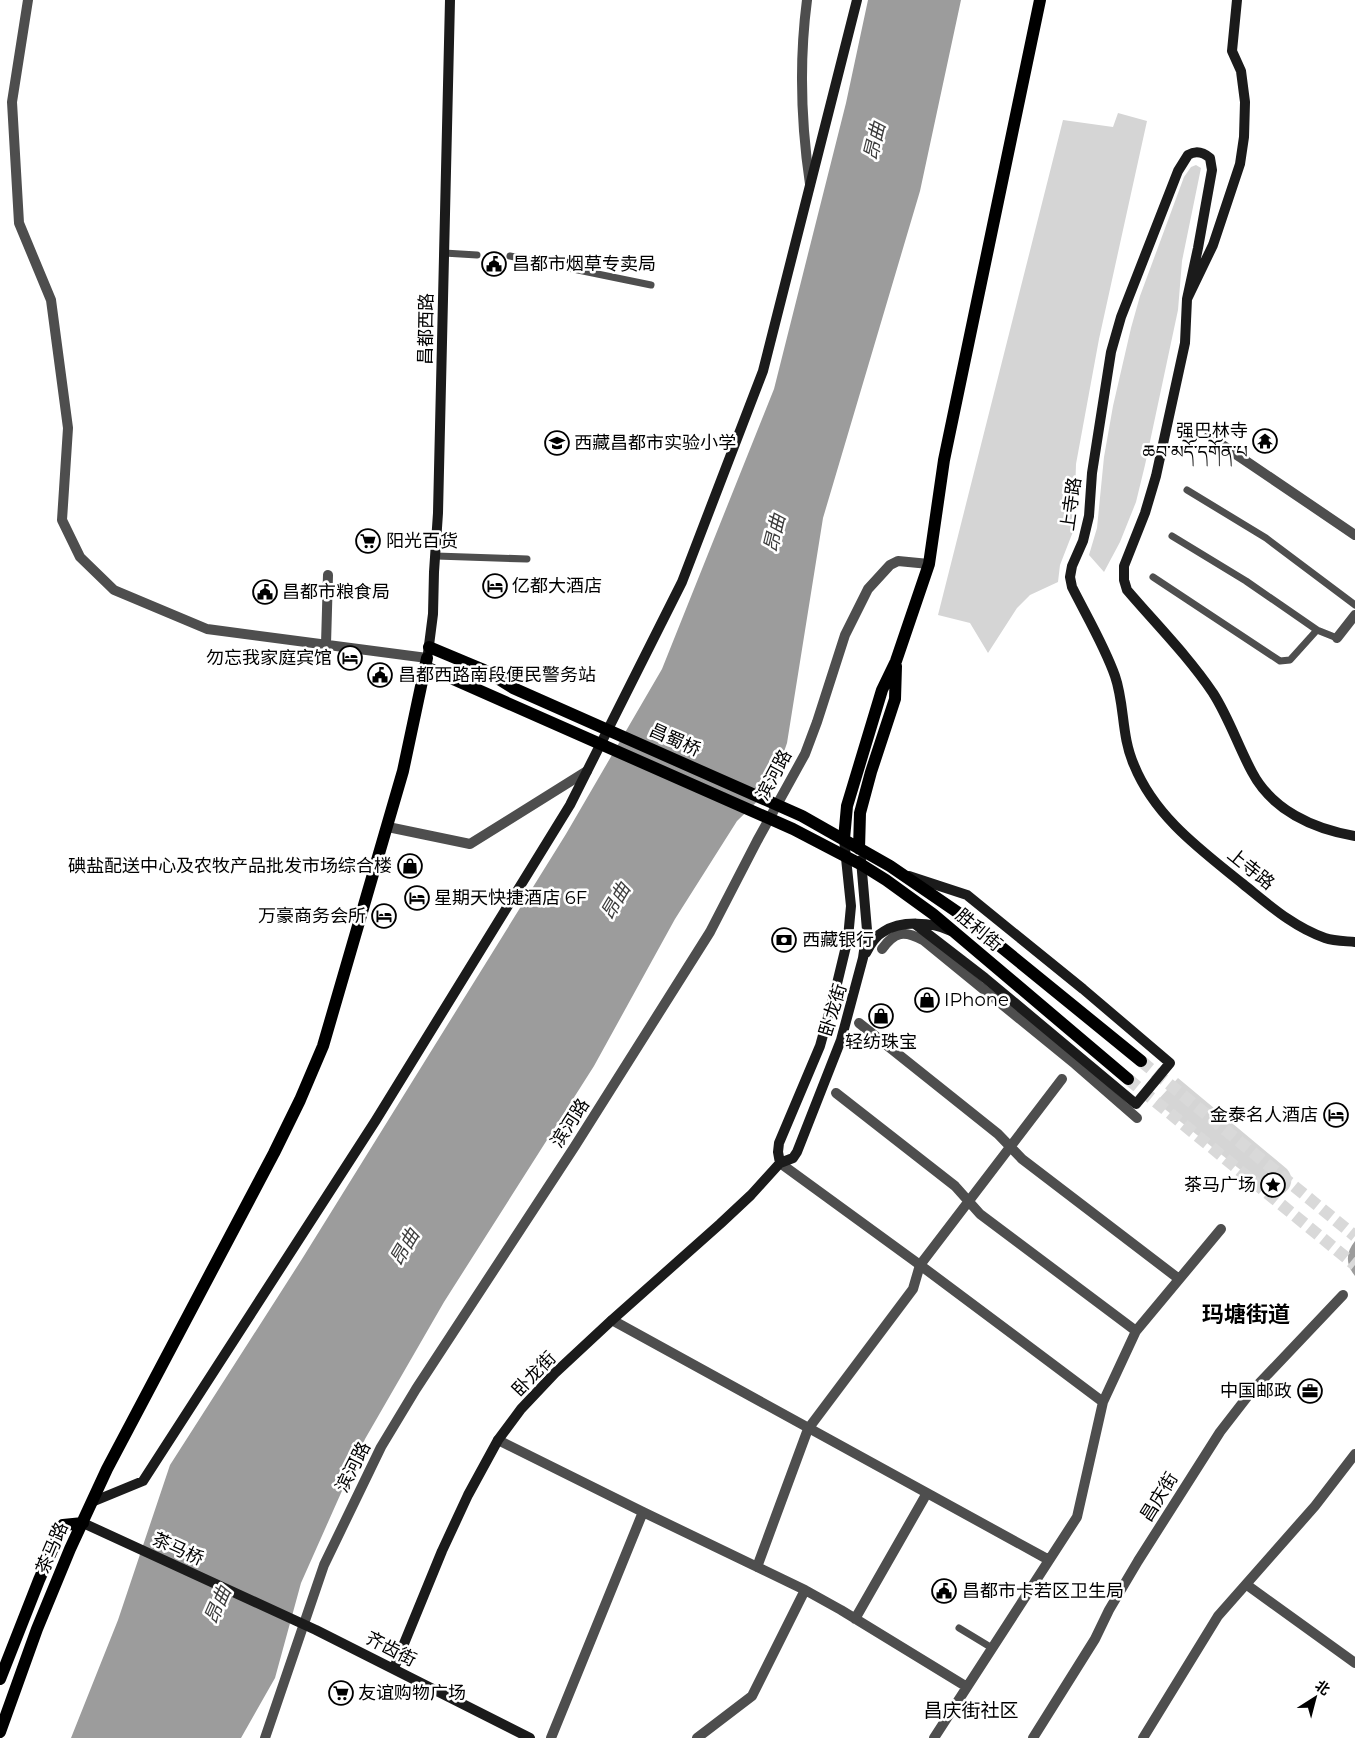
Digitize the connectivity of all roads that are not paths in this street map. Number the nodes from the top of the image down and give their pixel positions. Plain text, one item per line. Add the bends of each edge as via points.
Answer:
1 (28, 0) edge
2 (450, 0) edge
3 (807, 0) edge
4 (857, 0) edge
5 (1040, 0) edge
6 (1237, 0) edge
7 (810, 184) junction
8 (444, 253) junction
9 (478, 255) dead end
10 (510, 256) dead end
11 (651, 285) dead end
12 (1187, 299) junction
13 (1209, 436) dead end
14 (1187, 490) dead end
15 (1355, 535) edge
16 (1172, 536) dead end
17 (436, 556) junction
18 (528, 559) dead end
19 (929, 564) junction
20 (328, 575) dead end
21 (1153, 576) dead end
22 (1355, 605) edge
23 (1355, 616) edge
24 (1317, 630) junction
25 (1338, 638) joint
26 (326, 644) junction
27 (427, 657) junction
28 (896, 661) junction
29 (587, 771) junction
30 (802, 816) joint
31 (388, 827) junction
32 (793, 829) joint
33 (1355, 836) edge
34 (844, 839) junction
35 (859, 849) junction
36 (844, 856) junction
37 (862, 865) junction
38 (903, 874) junction
39 (915, 924) junction
40 (958, 935) junction
41 (1355, 942) edge
42 (882, 949) dead end
43 (863, 958) junction
44 (858, 1023) dead end
45 (1142, 1061) tunnel mouth
46 (1062, 1079) dead end
47 (1128, 1079) tunnel mouth
48 (836, 1093) dead end
49 (1137, 1118) dead end
50 (1010, 1147) junction
51 (780, 1163) junction
52 (968, 1201) junction
53 (1221, 1228) dead end
54 (920, 1265) junction
55 (1179, 1279) junction
56 (1343, 1295) dead end
57 (612, 1320) junction
58 (1136, 1330) junction
59 (1103, 1402) junction
60 (808, 1428) junction
61 (498, 1440) junction
62 (1355, 1454) edge
63 (927, 1493) junction
64 (92, 1502) junction
65 (643, 1512) junction
66 (83, 1523) junction
67 (1049, 1560) junction
68 (757, 1567) junction
69 (1247, 1585) junction
70 (805, 1590) junction
71 (855, 1619) junction
72 (959, 1628) dead end
73 (316, 1630) joint
74 (992, 1648) junction
75 (1355, 1663) edge
76 (394, 1668) junction
77 (0, 1679) edge
78 (967, 1687) junction
79 (0, 1732) edge
80 (266, 1738) edge
81 (530, 1738) edge
82 (551, 1738) edge
83 (697, 1738) edge
84 (934, 1738) edge
85 (1033, 1738) edge
86 (1143, 1738) edge

1 - 26 street via 12,102 19,223 50,300 68,428 62,520 80,558 114,590 207,629
2 - 8 street, 昌都西路
3 - 7 street via 802,100
4 - 7 street
5 - 19 main road via 944,460
6 - 12 street via 1232,51 1241,71 1245,102 1240,164 1213,245
7 - 29 street via 760,380 682,582
8 - 9 lane
8 - 17 street, 昌都西路
10 - 11 lane
12 - 33 street via 1184,343 1156,476 1146,513 1124,566 1127,590 1213,694 1252,772 1271,799 1299,818 1337,833
12 - 41 street, 上寺路 via 1212,165 1210,158 1198,152 1188,155 1178,171 1121,317 1111,352 1092,473 1089,516 1072,566 1072,587 1115,676 1128,748 1134,766 1157,806 1192,842 1282,916 1326,938
13 - 15 street
14 - 22 lane via 1266,538
16 - 24 lane via 1246,580
17 - 18 lane
17 - 27 street, 昌都西路
19 - 28 main road
19 - 80 street, 滨河路 via 898,561 890,565 868,589 845,635 805,754 710,932 381,1447 324,1565
20 - 26 street
21 - 24 lane via 1280,661 1290,660
23 - 25 street
24 - 25 lane
26 - 27 street
27 - 30 main road, 昌蜀桥 via 484,670 513,688
27 - 31 main road
27 - 32 main road, 昌蜀桥 via 528,712
28 - 34 main road via 882,690 854,782 844,822
28 - 35 main road via 895,699 860,812
29 - 31 street via 470,844
29 - 64 street via 570,804 376,1120 143,1481
30 - 34 main road, 胜利街
31 - 64 main road via 323,1046 300,1100
32 - 36 main road, 胜利街
34 - 35 main road, 胜利街
34 - 36 street, 卧龙街
35 - 37 street, 卧龙街
35 - 38 main road, 胜利街
36 - 37 main road, 胜利街
36 - 51 street, 卧龙街 via 851,906 848,938 820,1046 779,1144
37 - 40 main road, 胜利街 via 908,895
37 - 43 street, 卧龙街 via 866,930
38 - 39 street via 967,896 1170,1063 1136,1104
38 - 45 main road, 胜利街 via 963,916
39 - 40 street via 945,928
39 - 43 street via 894,926 882,932
40 - 47 main road, 胜利街
42 - 49 street via 889,939 898,934 923,940
43 - 51 street, 卧龙街 via 841,1040 805,1135 793,1158
44 - 50 street
46 - 50 street
48 - 52 street via 955,1186
50 - 52 street
50 - 55 street
51 - 54 street
51 - 57 street, 卧龙街 via 720,1224
52 - 54 street
52 - 58 street via 980,1214
53 - 55 street
54 - 59 street
54 - 60 street via 913,1289
55 - 58 street
56 - 85 street, 昌庆街 via 1251,1392 1220,1432 1138,1561 1095,1640
57 - 60 street
57 - 61 street, 卧龙街 via 521,1410
58 - 59 street
59 - 67 street via 1076,1518
60 - 63 street
60 - 68 street
61 - 65 street
61 - 76 street, 卧龙街 via 442,1551
62 - 69 street
63 - 67 street
63 - 71 street
64 - 66 main road
65 - 68 street
65 - 82 street
66 - 73 street, 茶马桥
66 - 77 main road, 茶马路 via 63,1526
66 - 79 main road, 茶马路 via 37,1629
67 - 74 street
68 - 70 street
69 - 75 street
69 - 86 street via 1218,1616
70 - 71 street
70 - 83 street via 752,1696
71 - 78 street
72 - 74 lane
73 - 76 street, 齐齿街
74 - 78 street
76 - 81 street, 齐齿街
78 - 84 street

